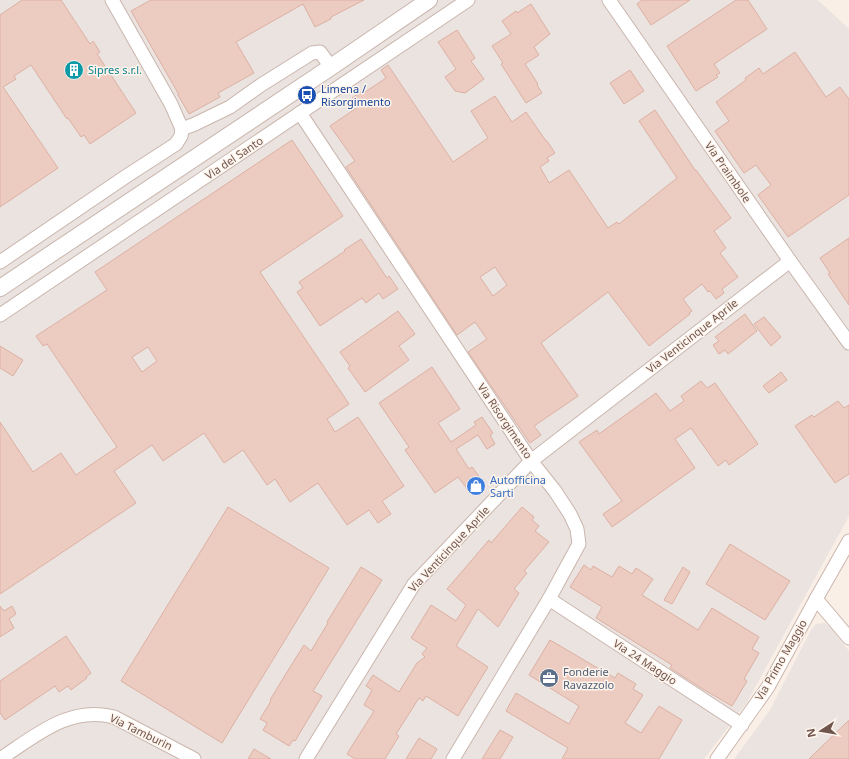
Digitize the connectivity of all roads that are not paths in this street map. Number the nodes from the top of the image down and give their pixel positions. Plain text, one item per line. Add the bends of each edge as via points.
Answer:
1 (112, 0) edge
2 (429, 0) edge
3 (468, 0) edge
4 (609, 0) edge
5 (331, 67) junction
6 (300, 114) junction
7 (182, 129) junction
8 (790, 261) junction
9 (0, 262) edge
10 (0, 288) edge
11 (0, 315) edge
12 (849, 343) edge
13 (531, 461) junction
14 (849, 541) edge
15 (549, 599) junction
16 (816, 599) junction
17 (849, 638) edge
18 (742, 725) junction
19 (0, 759) edge
20 (194, 759) edge
21 (306, 759) edge
22 (453, 759) edge
23 (717, 759) edge

1 - 7 street via 171,104
2 - 5 street
3 - 6 street, Via del Santo
4 - 8 street, Via Praimbole
5 - 7 street via 320,52 312,53 230,107
5 - 10 street
6 - 11 street, Via del Santo
6 - 13 street, Via Risorgimento
7 - 9 street via 176,144
8 - 12 street, Via Praimbole
8 - 13 street, Via Venticinque Aprile
13 - 15 street, Via Risorgimento via 570,514 577,529 579,544
13 - 21 street, Via Venticinque Aprile via 414,584
14 - 16 street
15 - 18 street, Via 24 Maggio
15 - 22 street, Via Risorgimento
16 - 17 street
16 - 18 street, Via Primo Maggio via 768,687
18 - 23 street, Via Primo Maggio
19 - 20 street, Via Tamburin via 52,725 90,714 103,714 114,717

